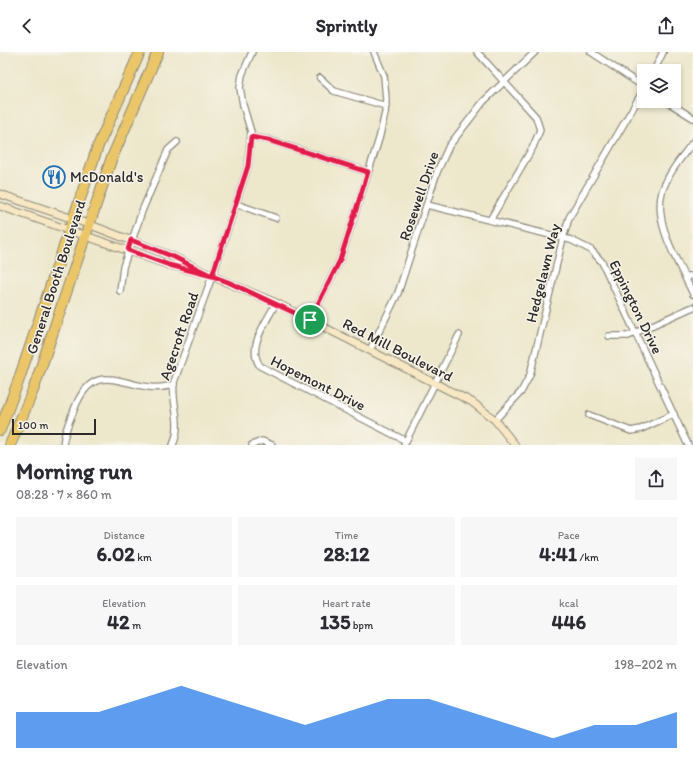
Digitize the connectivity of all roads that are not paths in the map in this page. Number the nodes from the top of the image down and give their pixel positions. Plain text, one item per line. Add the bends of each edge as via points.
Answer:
1 (140, 52) edge
2 (158, 52) edge
3 (252, 52) edge
4 (374, 52) edge
5 (477, 52) edge
6 (536, 52) edge
7 (591, 52) edge
8 (663, 52) edge
9 (657, 64) edge
10 (320, 78) dead end
11 (505, 82) junction
12 (637, 83) edge
13 (637, 100) edge
14 (386, 106) junction
15 (677, 108) edge
16 (693, 118) edge
17 (251, 137) junction
18 (177, 142) dead end
19 (693, 142) edge
20 (368, 172) junction
21 (0, 194) edge
22 (236, 204) junction
23 (427, 205) junction
24 (0, 206) edge
25 (276, 218) dead end
26 (73, 219) junction
27 (490, 220) junction
28 (88, 224) junction
29 (69, 229) junction
30 (85, 235) junction
31 (563, 238) junction
32 (131, 240) junction
33 (128, 250) junction
34 (212, 276) junction
35 (685, 276) junction
36 (693, 276) edge
37 (120, 291) dead end
38 (693, 294) edge
39 (276, 303) junction
40 (693, 307) edge
41 (310, 320) junction
42 (636, 332) junction
43 (459, 335) dead end
44 (609, 336) dead end
45 (370, 350) junction
46 (435, 383) junction
47 (174, 384) junction
48 (674, 414) junction
49 (589, 415) dead end
50 (495, 420) junction
51 (0, 430) edge
52 (405, 443) edge
53 (10, 445) edge
54 (63, 445) edge
55 (173, 445) edge
56 (252, 445) edge
57 (272, 445) edge
58 (515, 445) edge
59 (688, 445) edge

1 - 26 highway, General Booth Boulevard via 98,146
2 - 28 highway, General Booth Boulevard via 111,160
3 - 17 street, Agecroft Road via 242,75 240,88
4 - 14 street via 384,76
5 - 11 street
6 - 11 street, Rosewell Drive
7 - 12 street
8 - 9 street
10 - 14 street via 334,92
11 - 23 street, Rosewell Drive via 471,116 449,146 437,172
11 - 27 street via 536,117 540,130 533,147
13 - 31 street, Hedgelawn Way via 569,218
14 - 20 street
15 - 16 street
17 - 20 street
17 - 22 street, Agecroft Road via 248,166
18 - 32 street via 168,150
19 - 35 street via 672,170 662,192 661,202 664,230
20 - 41 street via 340,260
21 - 26 street, Red Mill Boulevard
22 - 25 street
22 - 34 street, Agecroft Road
23 - 27 street, Eppington Drive
23 - 45 street, Rosewell Drive via 398,293
24 - 29 street, Red Mill Boulevard
26 - 28 street, Red Mill Boulevard
26 - 29 highway, General Booth Boulevard
27 - 31 street, Eppington Drive
28 - 30 highway, General Booth Boulevard
28 - 32 street, Red Mill Boulevard
29 - 30 street, Red Mill Boulevard
29 - 51 highway, General Booth Boulevard
30 - 33 street, Red Mill Boulevard
30 - 53 highway, General Booth Boulevard via 34,388
31 - 42 street, Eppington Drive via 585,245 597,255
31 - 50 street, Hedgelawn Way via 530,375 521,392
32 - 33 street
32 - 34 street, Red Mill Boulevard
33 - 34 street, Red Mill Boulevard via 169,265
33 - 37 street
34 - 39 street, Red Mill Boulevard
34 - 47 street, Agecroft Road
35 - 36 street
35 - 38 street
39 - 41 street, Red Mill Boulevard
39 - 52 street, Hopemont Drive via 255,345 254,357 260,366
40 - 42 street
41 - 45 street, Red Mill Boulevard
42 - 44 street via 621,338
42 - 48 street, Eppington Drive
43 - 46 street
45 - 46 street, Red Mill Boulevard
46 - 50 street, Red Mill Boulevard via 472,402
46 - 52 street
47 - 54 street via 146,388 110,378 92,383 78,398 63,438
47 - 55 street, Agecroft Road via 178,423
48 - 49 street via 641,430 631,431
48 - 59 street, Eppington Drive
50 - 58 street, Red Mill Boulevard
56 - 57 street via 262,442

